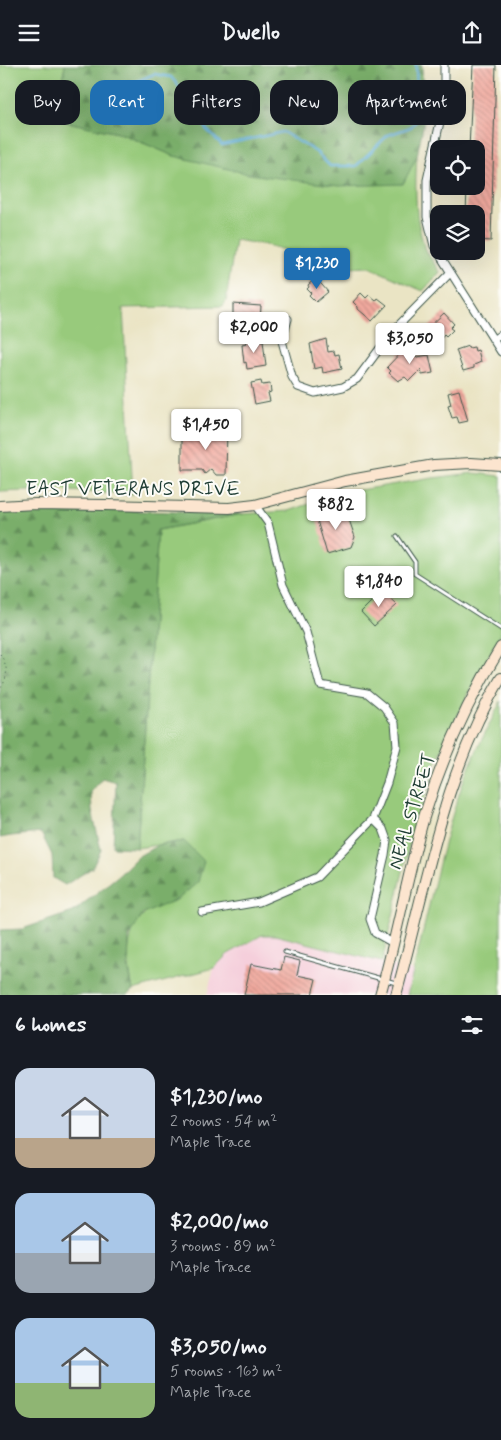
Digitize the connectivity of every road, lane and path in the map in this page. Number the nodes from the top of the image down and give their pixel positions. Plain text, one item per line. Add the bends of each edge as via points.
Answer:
1 (444, 65) edge
2 (450, 273) junction
3 (288, 319) dead end
4 (501, 334) edge
5 (493, 339) junction
6 (501, 352) edge
7 (501, 465) edge
8 (255, 505) junction
9 (0, 506) edge
10 (397, 536) dead end
11 (501, 629) edge
12 (501, 647) edge
13 (0, 654) edge
14 (501, 677) edge
15 (0, 689) edge
16 (373, 819) junction
17 (202, 912) dead end
18 (393, 943) junction
19 (285, 952) dead end
20 (384, 979) junction
21 (399, 984) junction
22 (380, 995) edge
23 (396, 995) edge

1 - 2 street via 444,104 427,180 427,217 434,246
2 - 3 street via 392,332 357,379 343,387 314,393 298,387 282,341
2 - 5 street
4 - 5 street
5 - 6 street
7 - 8 main road, EAST VETERANS DRIVE via 471,463 425,467 345,481
8 - 9 main road, EAST VETERANS DRIVE via 229,508
8 - 16 street via 268,523 283,585 306,632 320,685 367,693 384,707 394,723 397,746
10 - 11 lane via 415,562 415,574
12 - 18 main road, NEAL STREET via 457,728 439,771
13 - 15 path via 7,667 6,679
14 - 21 main road, NEAL STREET via 449,791
16 - 17 street via 317,877 259,902
16 - 18 street via 383,829 387,840 370,919 375,933
18 - 20 main road, NEAL STREET
19 - 20 lane
20 - 21 lane
20 - 22 main road, NEAL STREET
21 - 23 main road, NEAL STREET

